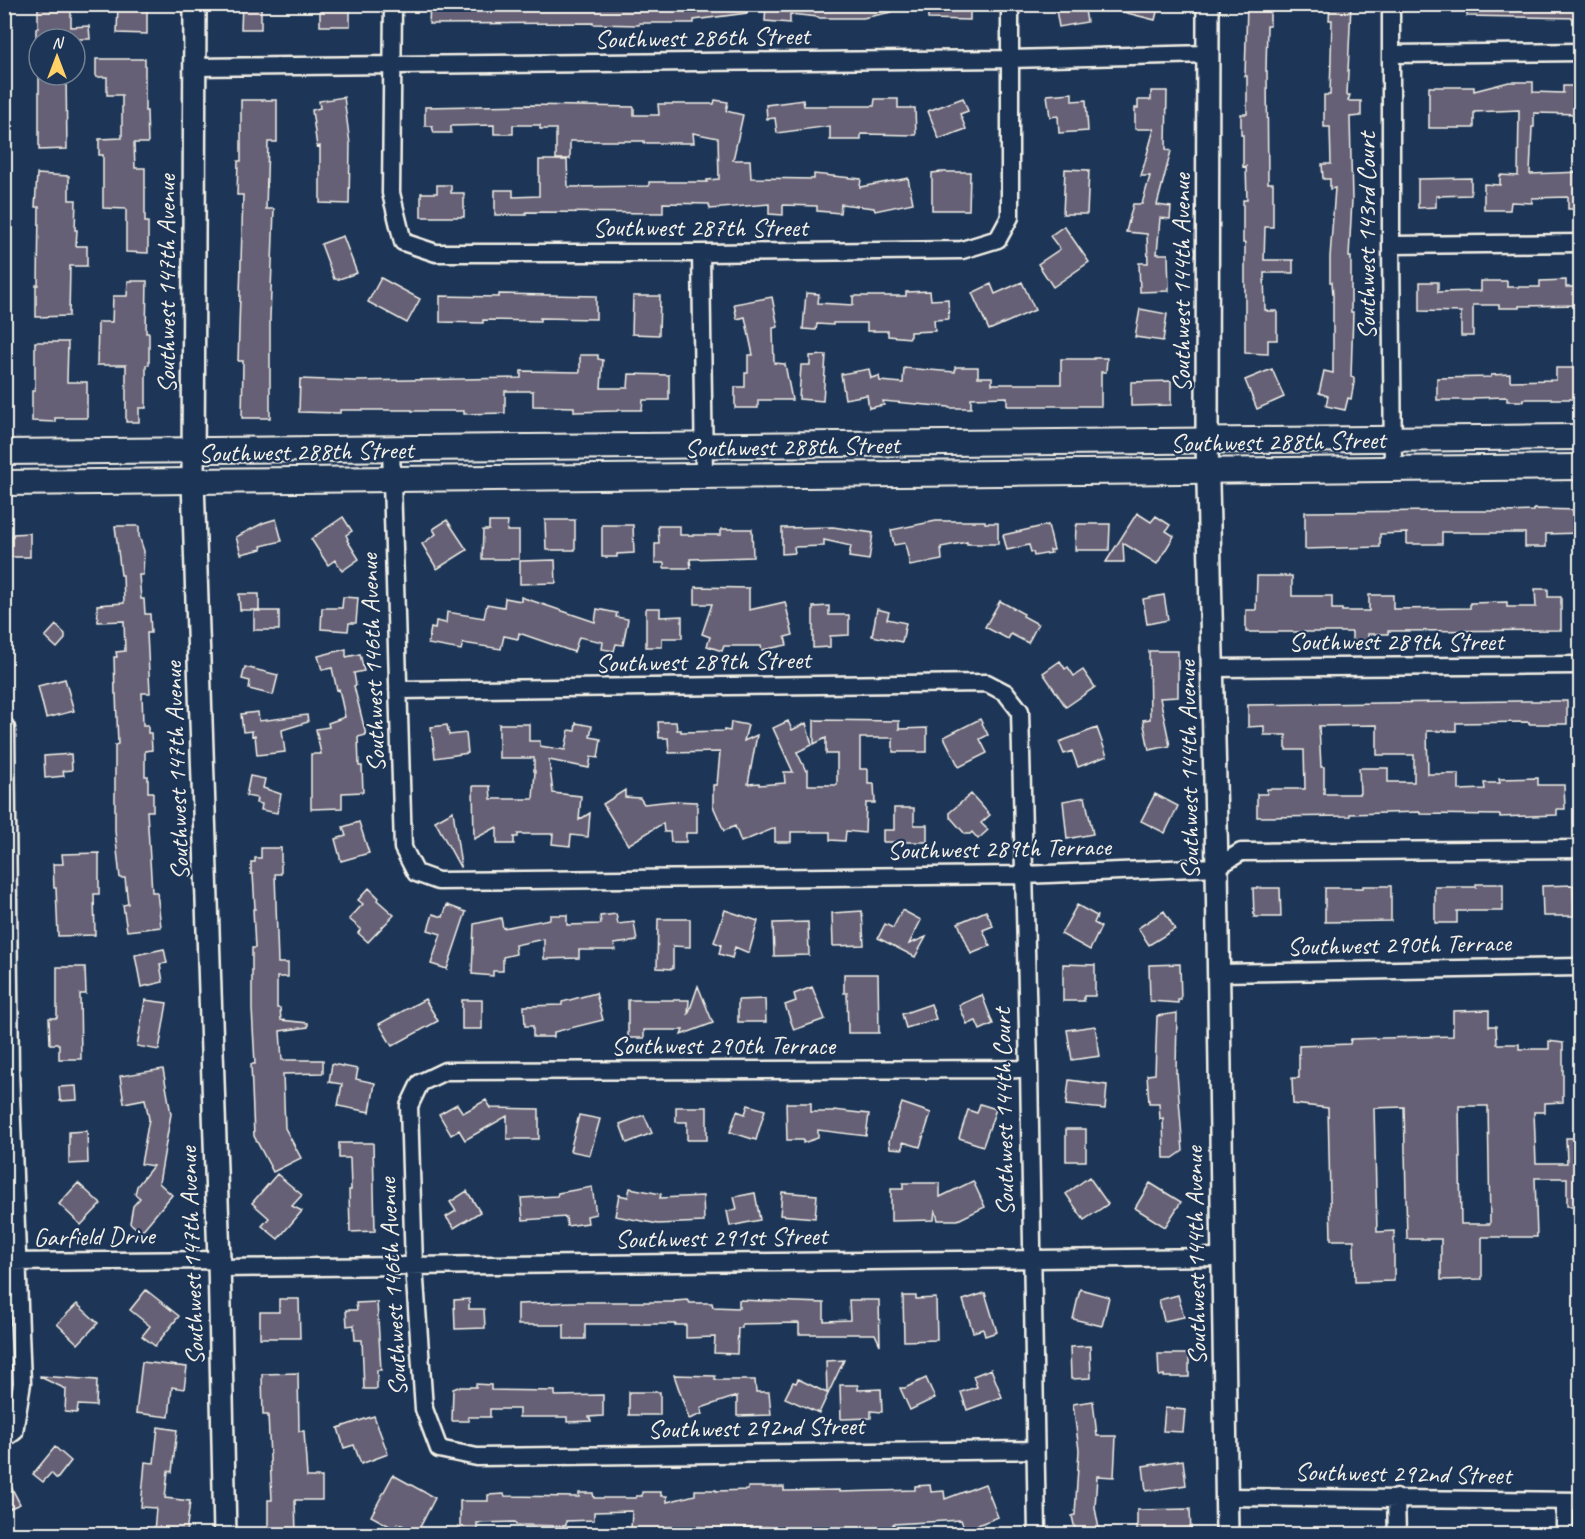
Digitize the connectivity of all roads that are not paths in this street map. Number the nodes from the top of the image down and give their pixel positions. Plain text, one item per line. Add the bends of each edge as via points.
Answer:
1 (195, 4) edge
2 (393, 4) edge
3 (1010, 4) edge
4 (1208, 4) edge
5 (1391, 4) edge
6 (1581, 52) edge
7 (1209, 54) junction
8 (1391, 54) junction
9 (1010, 59) junction
10 (393, 66) junction
11 (195, 67) junction
12 (1581, 243) edge
13 (1391, 245) junction
14 (701, 254) junction
15 (1581, 437) edge
16 (1392, 438) junction
17 (1207, 441) junction
18 (704, 444) junction
19 (391, 448) junction
20 (192, 450) junction
21 (4, 452) edge
22 (1581, 467) edge
23 (1393, 468) junction
24 (1207, 470) junction
25 (704, 476) junction
26 (391, 479) junction
27 (193, 481) junction
28 (4, 483) edge
29 (1581, 665) edge
30 (1212, 668) junction
31 (398, 690) junction
32 (1006, 693) joint
33 (4, 725) edge
34 (1581, 849) edge
35 (1217, 867) junction
36 (416, 873) joint
37 (1024, 875) junction
38 (1581, 967) edge
39 (1218, 973) junction
40 (1029, 1070) junction
41 (7, 1071) edge
42 (420, 1083) joint
43 (1222, 1257) junction
44 (1031, 1259) junction
45 (11, 1262) edge
46 (219, 1264) junction
47 (414, 1266) junction
48 (4, 1439) edge
49 (1035, 1450) junction
50 (477, 1456) joint
51 (1226, 1497) junction
52 (1396, 1498) junction
53 (1573, 1501) edge
54 (225, 1534) edge
55 (1037, 1534) edge
56 (1227, 1534) edge
57 (1397, 1534) edge
58 (1565, 1534) edge

1 - 11 street, Southwest 147th Avenue
2 - 10 street
3 - 9 street
4 - 7 street, Southwest 144th Avenue
5 - 8 street, Southwest 143rd Court
6 - 8 street
7 - 9 street, Southwest 286th Street
7 - 17 street, Southwest 144th Avenue
8 - 13 street, Southwest 143rd Court
9 - 10 street, Southwest 286th Street
9 - 14 street, Southwest 287th Street via 1010,217 998,239 962,250
10 - 11 street, Southwest 286th Street
10 - 14 street, Southwest 287th Street via 391,193 403,242 436,253
11 - 20 street, Southwest 147th Avenue
12 - 13 street
13 - 16 street, Southwest 143rd Court
14 - 18 street
15 - 16 main road, Southwest 288th Street
16 - 17 main road, Southwest 288th Street
16 - 23 street, Southwest 143rd Court
17 - 18 main road, Southwest 288th Street
17 - 24 street, Southwest 144th Avenue
18 - 19 main road, Southwest 288th Street
18 - 25 street
19 - 20 main road, Southwest 288th Street
19 - 26 street, Southwest 146th Avenue
20 - 21 main road, Southwest 288th Street
20 - 27 street, Southwest 147th Avenue
22 - 23 main road, Southwest 288th Street
23 - 24 main road, Southwest 288th Street
24 - 25 main road, Southwest 288th Street
24 - 30 street, Southwest 144th Avenue
25 - 26 main road, Southwest 288th Street
26 - 27 main road, Southwest 288th Street
26 - 31 street, Southwest 146th Avenue
27 - 28 main road, Southwest 288th Street
27 - 46 street, Southwest 147th Avenue
29 - 30 street, Southwest 289th Street
30 - 35 street, Southwest 144th Avenue
31 - 32 street, Southwest 289th Street via 987,683
31 - 36 street, Southwest 146th Avenue via 403,848
32 - 37 street, Southwest 144th Court via 1020,711
33 - 41 street
34 - 35 street, Southwest 289th Terrace via 1241,852
35 - 37 street, Southwest 289th Terrace
35 - 39 street, Southwest 144th Avenue
36 - 37 street, Southwest 289th Terrace via 438,881
37 - 40 street, Southwest 144th Court
38 - 39 street, Southwest 290th Terrace
39 - 43 street, Southwest 144th Avenue
40 - 42 street, Southwest 290th Terrace via 445,1071
40 - 44 street, Southwest 144th Court
41 - 45 street
42 - 47 street, Southwest 146th Avenue via 409,1106
43 - 44 street, Southwest 291st Street
43 - 51 street, Southwest 144th Avenue
44 - 47 street, Southwest 291st Street
44 - 49 street, Southwest 144th Court
45 - 46 street, Garfield Drive
45 - 48 street via 22,1383 14,1432
46 - 47 street, Southwest 291st Street
46 - 54 street, Southwest 147th Avenue
47 - 50 street, Southwest 146th Avenue via 424,1409 439,1449
49 - 50 street, Southwest 292nd Street
49 - 55 street, Southwest 144th Court
51 - 52 street, Southwest 292nd Street
51 - 56 street, Southwest 144th Avenue
52 - 53 street, Southwest 292nd Street
52 - 57 street
53 - 58 street

